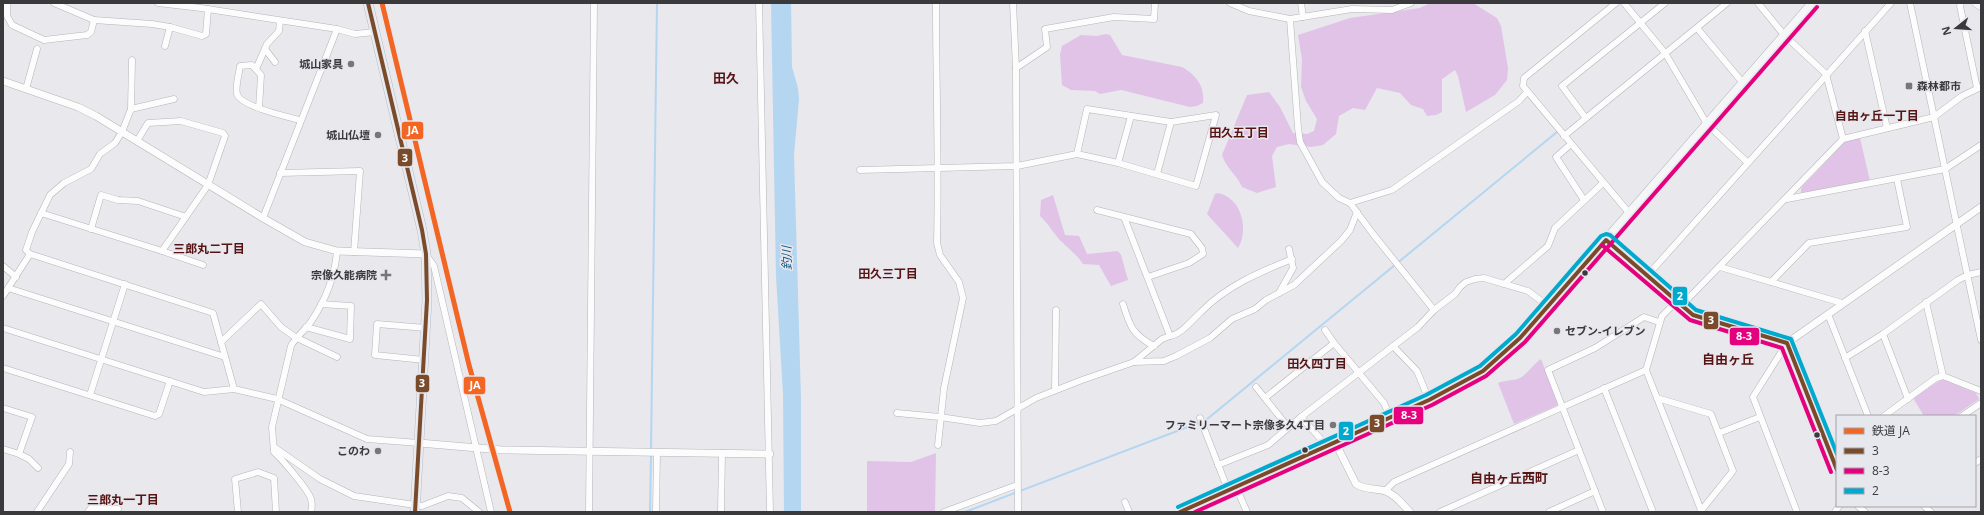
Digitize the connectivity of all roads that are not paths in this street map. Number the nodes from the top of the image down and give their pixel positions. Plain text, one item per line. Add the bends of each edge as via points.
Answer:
1 (7, 3) edge
2 (54, 3) edge
3 (158, 3) edge
4 (368, 3) edge
5 (594, 3) edge
6 (759, 3) edge
7 (936, 3) edge
8 (1013, 3) edge
9 (1155, 3) edge
10 (1230, 3) edge
11 (1301, 3) edge
12 (1411, 3) edge
13 (1616, 3) edge
14 (1624, 3) edge
15 (1665, 3) edge
16 (1727, 3) edge
17 (1758, 3) edge
18 (1812, 3) edge
19 (1891, 3) edge
20 (1910, 3) edge
21 (1961, 3) edge
22 (1976, 3) edge
23 (1981, 6) edge
24 (208, 9) junction
25 (1303, 17) junction
26 (1290, 19) junction
27 (94, 20) junction
28 (280, 21) junction
29 (1640, 23) junction
30 (170, 27) junction
31 (1697, 28) junction
32 (336, 30) junction
33 (1865, 31) junction
34 (375, 32) junction
35 (1784, 35) junction
36 (165, 46) dead end
37 (37, 49) dead end
38 (264, 50) junction
39 (1665, 53) junction
40 (132, 60) dead end
41 (274, 62) dead end
42 (1016, 68) junction
43 (256, 69) junction
44 (1826, 74) junction
45 (3, 81) edge
46 (1743, 83) junction
47 (1979, 88) edge
48 (26, 89) junction
49 (1527, 92) junction
50 (174, 99) dead end
51 (259, 108) junction
52 (131, 109) junction
53 (1131, 116) junction
54 (1585, 117) junction
55 (1934, 117) junction
56 (300, 120) junction
57 (1171, 122) junction
58 (1707, 124) junction
59 (1887, 128) junction
60 (122, 132) junction
61 (1564, 136) junction
62 (1843, 139) junction
63 (137, 140) junction
64 (1571, 144) junction
65 (1981, 145) edge
66 (1077, 154) junction
67 (1747, 162) junction
68 (1118, 163) junction
69 (1017, 166) junction
70 (939, 169) junction
71 (1945, 169) junction
72 (860, 170) dead end
73 (280, 173) junction
74 (1157, 174) junction
75 (1897, 179) junction
76 (1603, 183) junction
77 (208, 185) junction
78 (1787, 199) junction
79 (1584, 200) junction
80 (1350, 203) junction
81 (1981, 206) edge
82 (1097, 210) dead end
83 (1357, 212) junction
84 (41, 213) junction
85 (1630, 214) junction
86 (1124, 216) junction
87 (186, 217) junction
88 (263, 218) junction
89 (1956, 224) junction
90 (91, 229) junction
91 (1606, 240) junction
92 (1289, 249) dead end
93 (162, 251) junction
94 (337, 251) junction
95 (354, 252) junction
96 (30, 254) junction
97 (426, 254) junction
98 (1292, 259) junction
99 (203, 265) dead end
100 (3, 266) edge
101 (1720, 267) junction
102 (1981, 272) edge
103 (1968, 275) junction
104 (1647, 276) junction
105 (16, 277) junction
106 (1148, 277) junction
107 (1771, 282) junction
108 (125, 284) junction
109 (1504, 284) junction
110 (8, 288) junction
111 (1278, 295) junction
112 (3, 296) edge
113 (1926, 302) junction
114 (321, 304) junction
115 (1123, 304) dead end
116 (1679, 304) junction
117 (1842, 304) junction
118 (1548, 306) junction
119 (1056, 310) dead end
120 (1434, 310) junction
121 (1828, 314) junction
122 (113, 321) junction
123 (1659, 322) junction
124 (306, 327) junction
125 (3, 328) edge
126 (426, 328) junction
127 (1325, 330) dead end
128 (1883, 334) junction
129 (1170, 336) junction
130 (295, 337) junction
131 (1981, 340) edge
132 (221, 342) junction
133 (1334, 343) junction
134 (1787, 343) junction
135 (1154, 346) junction
136 (1393, 346) junction
137 (225, 357) junction
138 (337, 357) dead end
139 (1846, 358) junction
140 (101, 359) junction
141 (424, 360) junction
142 (1134, 362) junction
143 (3, 368) edge
144 (1646, 370) junction
145 (1359, 372) junction
146 (1943, 376) junction
147 (170, 380) junction
148 (1256, 387) dead end
149 (1604, 388) junction
150 (234, 389) junction
151 (1055, 390) junction
152 (1981, 391) edge
153 (90, 395) junction
154 (1265, 398) junction
155 (1657, 398) junction
156 (1908, 399) junction
157 (277, 400) junction
158 (1430, 400) junction
159 (1981, 403) edge
160 (1562, 407) junction
161 (3, 408) edge
162 (1018, 408) junction
163 (897, 413) dead end
164 (1868, 415) edge
165 (1885, 415) edge
166 (1963, 415) edge
167 (940, 416) junction
168 (1301, 417) junction
169 (1390, 417) junction
170 (1760, 417) junction
171 (1200, 418) dead end
172 (1288, 427) junction
173 (1719, 433) junction
174 (419, 443) junction
175 (1331, 444) junction
176 (938, 445) dead end
177 (274, 447) junction
178 (476, 448) junction
179 (3, 449) edge
180 (1579, 450) junction
181 (70, 452) dead end
182 (589, 452) junction
183 (657, 453) junction
184 (19, 454) junction
185 (722, 454) junction
186 (770, 454) junction
187 (1218, 465) junction
188 (1836, 467) edge
189 (38, 468) dead end
190 (1017, 485) junction
191 (1236, 487) junction
192 (1228, 490) junction
193 (1385, 491) junction
194 (1596, 491) junction
195 (1125, 502) dead end
196 (118, 509) dead end
197 (415, 509) edge
198 (1700, 511) edge
199 (37, 512) edge
200 (88, 512) edge
201 (238, 512) edge
202 (276, 512) edge
203 (311, 512) edge
204 (479, 512) edge
205 (492, 512) edge
206 (589, 512) edge
207 (656, 512) edge
208 (721, 512) edge
209 (770, 512) edge
210 (944, 512) edge
211 (1018, 512) edge
212 (1129, 512) edge
213 (1180, 512) edge
214 (1246, 512) edge
215 (1410, 512) edge
216 (1440, 512) edge
217 (1549, 512) edge
218 (1603, 512) edge
219 (1653, 512) edge
220 (1797, 512) edge

1 - 27 street via 7,16 12,26 44,40 87,35 92,32
2 - 27 street
3 - 24 street
4 - 34 main road
5 - 182 street
6 - 186 street
7 - 70 street via 936,118
8 - 42 street
9 - 42 street via 1154,19 1114,17 1045,29 1046,47
10 - 26 street via 1249,11
11 - 25 street
12 - 25 street via 1392,10 1352,9
13 - 49 street via 1524,78 1523,86
14 - 29 street
15 - 29 street
16 - 31 street
17 - 35 street
18 - 35 main road
19 - 33 street
20 - 55 street
21 - 47 street
22 - 23 main road
24 - 28 street
24 - 30 street via 206,34 202,36
25 - 26 street
26 - 80 street via 1300,142 1322,182
27 - 30 street
28 - 32 street
28 - 38 street via 279,30
29 - 39 street
29 - 54 street via 1562,86
30 - 36 street
31 - 39 street
31 - 46 street
32 - 34 street via 355,34
32 - 56 street
33 - 44 street
33 - 59 street
34 - 97 main road
35 - 44 street
35 - 46 main road
37 - 48 street
38 - 41 street
38 - 43 street
39 - 54 street
39 - 58 street
40 - 52 street
42 - 69 street
43 - 51 street via 261,75
43 - 51 street via 252,65 240,66 236,94
44 - 62 street
44 - 67 street
45 - 48 street
46 - 58 main road
47 - 55 street via 1962,96
48 - 60 street via 78,107
49 - 61 street
49 - 80 street via 1519,101 1392,190
50 - 52 street
51 - 56 street
52 - 60 street
53 - 57 street
53 - 66 street via 1087,109
53 - 68 street
54 - 61 street
55 - 59 street
55 - 71 street
56 - 73 street
57 - 74 street
57 - 74 street via 1216,115 1196,186
58 - 67 street
58 - 85 main road
59 - 62 street
60 - 63 street
60 - 84 street via 116,143 95,159 90,169 64,183 50,195
61 - 64 street
62 - 78 street
63 - 77 street
63 - 77 street via 148,123 181,121 223,133 225,136
64 - 76 street
64 - 79 street via 1556,157
65 - 71 street
66 - 68 street
66 - 69 street
67 - 104 street
68 - 74 street
69 - 70 street
69 - 162 street
70 - 72 street
70 - 167 street via 937,244 940,255 959,282 963,298
71 - 75 street
71 - 89 street
73 - 88 street
73 - 95 street via 360,171
75 - 78 street
75 - 107 street via 1907,227 1809,243
76 - 79 street
76 - 85 street
77 - 87 street
77 - 88 street
78 - 101 street
79 - 109 street via 1555,228 1548,246
80 - 83 street
81 - 89 street
82 - 86 street
83 - 111 street via 1350,230 1341,242 1294,285
83 - 120 street
84 - 90 street
84 - 96 street via 26,250
85 - 91 main road
86 - 106 street
86 - 106 street via 1191,234 1202,248 1203,254 1190,263
87 - 90 street via 138,201 118,200 101,195
87 - 93 street
88 - 94 street via 305,242
89 - 103 street
89 - 117 street
90 - 93 street
91 - 104 street
91 - 118 main road
92 - 98 street
93 - 99 street
94 - 95 street
94 - 114 street via 335,271
95 - 97 street
96 - 105 street
96 - 108 street
97 - 126 main road
97 - 178 street via 434,266
98 - 111 street via 1292,268
98 - 129 street via 1248,277 1203,309 1177,335
100 - 105 street
101 - 107 street
101 - 116 street
102 - 103 street
103 - 113 street
103 - 131 street
104 - 116 street
105 - 110 street
106 - 129 street
107 - 117 street
108 - 122 street
108 - 132 street via 213,312
109 - 118 street via 1528,291
109 - 120 street via 1474,278
110 - 112 street
110 - 122 street
111 - 142 street via 1232,319 1210,338 1176,356 1164,360
113 - 128 street
113 - 146 street
114 - 124 street
114 - 124 street via 351,306 350,339
115 - 135 street via 1128,322 1140,338
116 - 123 street via 1662,316
116 - 134 street via 1700,318
117 - 121 street
118 - 158 main road via 1520,338 1494,362 1463,383
119 - 151 street
120 - 136 street via 1418,327
121 - 134 street
121 - 139 street
122 - 137 street
122 - 140 street
123 - 144 street
123 - 160 street via 1644,317 1595,348 1548,370
124 - 130 street
125 - 140 street
126 - 141 main road
126 - 141 street via 377,324 375,355
127 - 133 street
128 - 139 street
128 - 156 street
129 - 135 street
130 - 132 street via 281,327 261,304
130 - 138 street
130 - 157 street
132 - 137 street
133 - 145 street
133 - 154 street
134 - 170 street via 1753,397
134 - 188 street
135 - 142 street
136 - 145 street
136 - 158 street via 1416,372
137 - 150 street
139 - 164 street
140 - 147 street
140 - 153 street
141 - 174 main road
142 - 151 street
143 - 153 street
144 - 149 street
144 - 155 street
145 - 168 street
145 - 169 street via 1384,403
146 - 152 street
146 - 156 street via 1936,378
147 - 150 street via 204,392
147 - 153 street via 159,414 155,416
148 - 154 street
149 - 160 street
149 - 219 street
150 - 157 street
151 - 162 street
154 - 172 street
155 - 173 street via 1711,414
155 - 198 street
156 - 165 street
157 - 174 street via 367,439
157 - 177 street via 272,427
158 - 169 main road
159 - 166 street
160 - 180 street
160 - 193 street via 1394,482
161 - 184 street via 32,417
162 - 167 street via 996,421 980,424
162 - 190 street
163 - 167 street
167 - 176 street
168 - 172 street
168 - 175 street
169 - 175 main road
170 - 173 street
170 - 220 street
171 - 187 street
172 - 187 street via 1268,445
173 - 198 street via 1733,471
174 - 178 street
174 - 197 main road
175 - 191 main road
175 - 193 street via 1356,484
177 - 197 street via 320,479 354,496
177 - 203 street via 274,452 285,462 311,498
178 - 182 street
178 - 205 street
179 - 184 street
180 - 194 street
180 - 216 street
181 - 199 street via 68,464
182 - 183 street
182 - 206 street
183 - 185 street
183 - 207 street
184 - 189 street
185 - 186 street
185 - 208 street
186 - 209 street
187 - 192 street
190 - 210 street
190 - 211 street
191 - 192 main road
191 - 214 street
192 - 213 main road
193 - 215 street
194 - 217 street
194 - 218 street
195 - 212 street
196 - 200 street via 91,508
197 - 204 street via 448,496 462,498
201 - 202 street via 234,479 258,472 274,478

